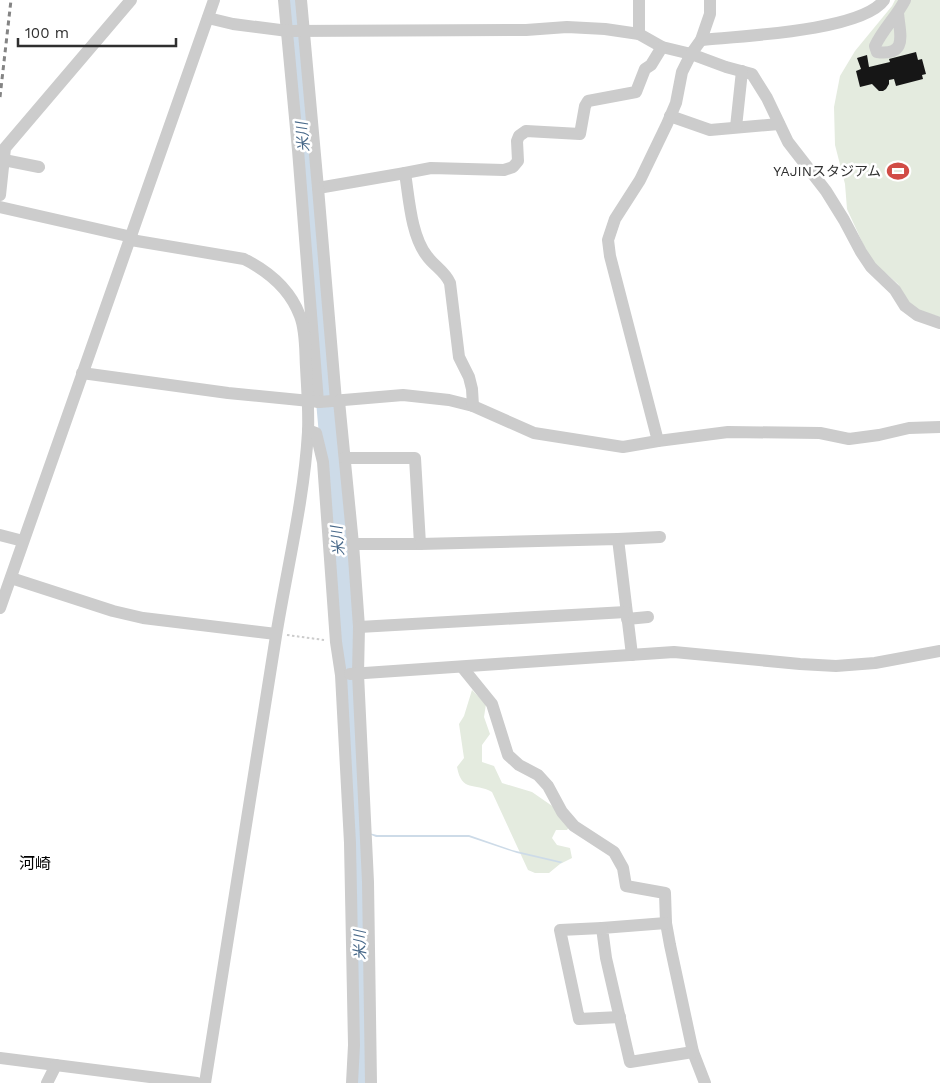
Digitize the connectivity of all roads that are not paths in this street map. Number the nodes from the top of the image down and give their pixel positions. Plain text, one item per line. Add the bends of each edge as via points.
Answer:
1 (131, 0) edge
2 (214, 0) edge
3 (284, 0) edge
4 (301, 0) edge
5 (639, 0) edge
6 (710, 0) edge
7 (884, 0) edge
8 (905, 0) edge
9 (898, 13) dead end
10 (208, 18) junction
11 (303, 30) junction
12 (287, 31) junction
13 (639, 34) junction
14 (701, 40) junction
15 (662, 47) junction
16 (690, 54) junction
17 (742, 71) junction
18 (670, 116) junction
19 (779, 124) junction
20 (736, 127) junction
21 (4, 160) junction
22 (39, 167) dead end
23 (405, 173) junction
24 (318, 188) junction
25 (0, 195) edge
26 (0, 207) edge
27 (131, 238) junction
28 (940, 323) edge
29 (82, 373) junction
30 (326, 401) junction
31 (473, 406) junction
32 (308, 430) junction
33 (939, 430) edge
34 (658, 441) junction
35 (345, 458) junction
36 (0, 535) edge
37 (660, 537) dead end
38 (618, 539) junction
39 (23, 541) junction
40 (353, 544) junction
41 (420, 544) junction
42 (11, 578) junction
43 (0, 608) edge
44 (626, 616) junction
45 (648, 617) dead end
46 (359, 627) junction
47 (276, 634) junction
48 (940, 651) edge
49 (632, 655) junction
50 (462, 667) junction
51 (358, 674) junction
52 (341, 675) junction
53 (666, 923) junction
54 (602, 928) junction
55 (620, 1017) junction
56 (693, 1052) junction
57 (0, 1058) edge
58 (56, 1065) junction
59 (46, 1083) edge
60 (197, 1083) edge
61 (205, 1083) edge
62 (352, 1083) edge
63 (371, 1083) edge
64 (705, 1083) edge

1 - 21 street via 5,148
2 - 10 street
3 - 12 street
4 - 11 street
5 - 13 street
6 - 14 street via 710,14
7 - 14 street via 865,15 846,22
8 - 9 street
10 - 12 street
10 - 27 street
11 - 12 street
11 - 13 street via 567,27
11 - 24 street
12 - 30 street
13 - 15 street
14 - 16 street
15 - 16 street
15 - 23 street via 645,69 636,92 588,101 580,134 526,131 519,136 518,161 513,167 504,170 431,168
16 - 17 street
16 - 18 street
17 - 19 street via 752,74
17 - 20 street
18 - 20 street via 710,130
18 - 34 street via 640,180 614,219 608,240
19 - 20 street
19 - 28 street via 788,142 830,198 871,268 895,290 905,306 917,315
21 - 22 street
21 - 25 street
23 - 24 street
23 - 31 street via 420,243 450,283 459,357 469,377
24 - 30 street
26 - 27 street
27 - 29 street
27 - 30 street via 244,260 276,279 300,316
29 - 30 street
29 - 39 street
30 - 31 street via 403,395
30 - 32 street
30 - 35 street
31 - 34 street via 534,433 623,447
32 - 47 street via 303,480
32 - 52 street via 316,433 323,462
33 - 34 street via 910,428 849,439 820,433 728,432
35 - 40 street
35 - 41 street via 415,458
36 - 39 street
37 - 38 street
38 - 41 street
38 - 44 street
39 - 42 street
40 - 41 street
40 - 46 street
42 - 43 street
42 - 47 street via 144,618
44 - 45 street
44 - 46 street
44 - 49 street
46 - 51 street
47 - 61 street
48 - 49 street via 875,663 836,666 674,652
49 - 50 street
50 - 51 street
50 - 53 street via 492,704 508,755 538,775 574,826 614,852 623,868 626,886 665,893
51 - 52 street
51 - 63 street via 368,882
52 - 62 street via 350,843
53 - 54 street
53 - 56 street
54 - 55 street
54 - 55 street via 560,930 578,1019
55 - 56 street via 630,1062
56 - 64 street
57 - 58 street
58 - 59 street
58 - 60 street

